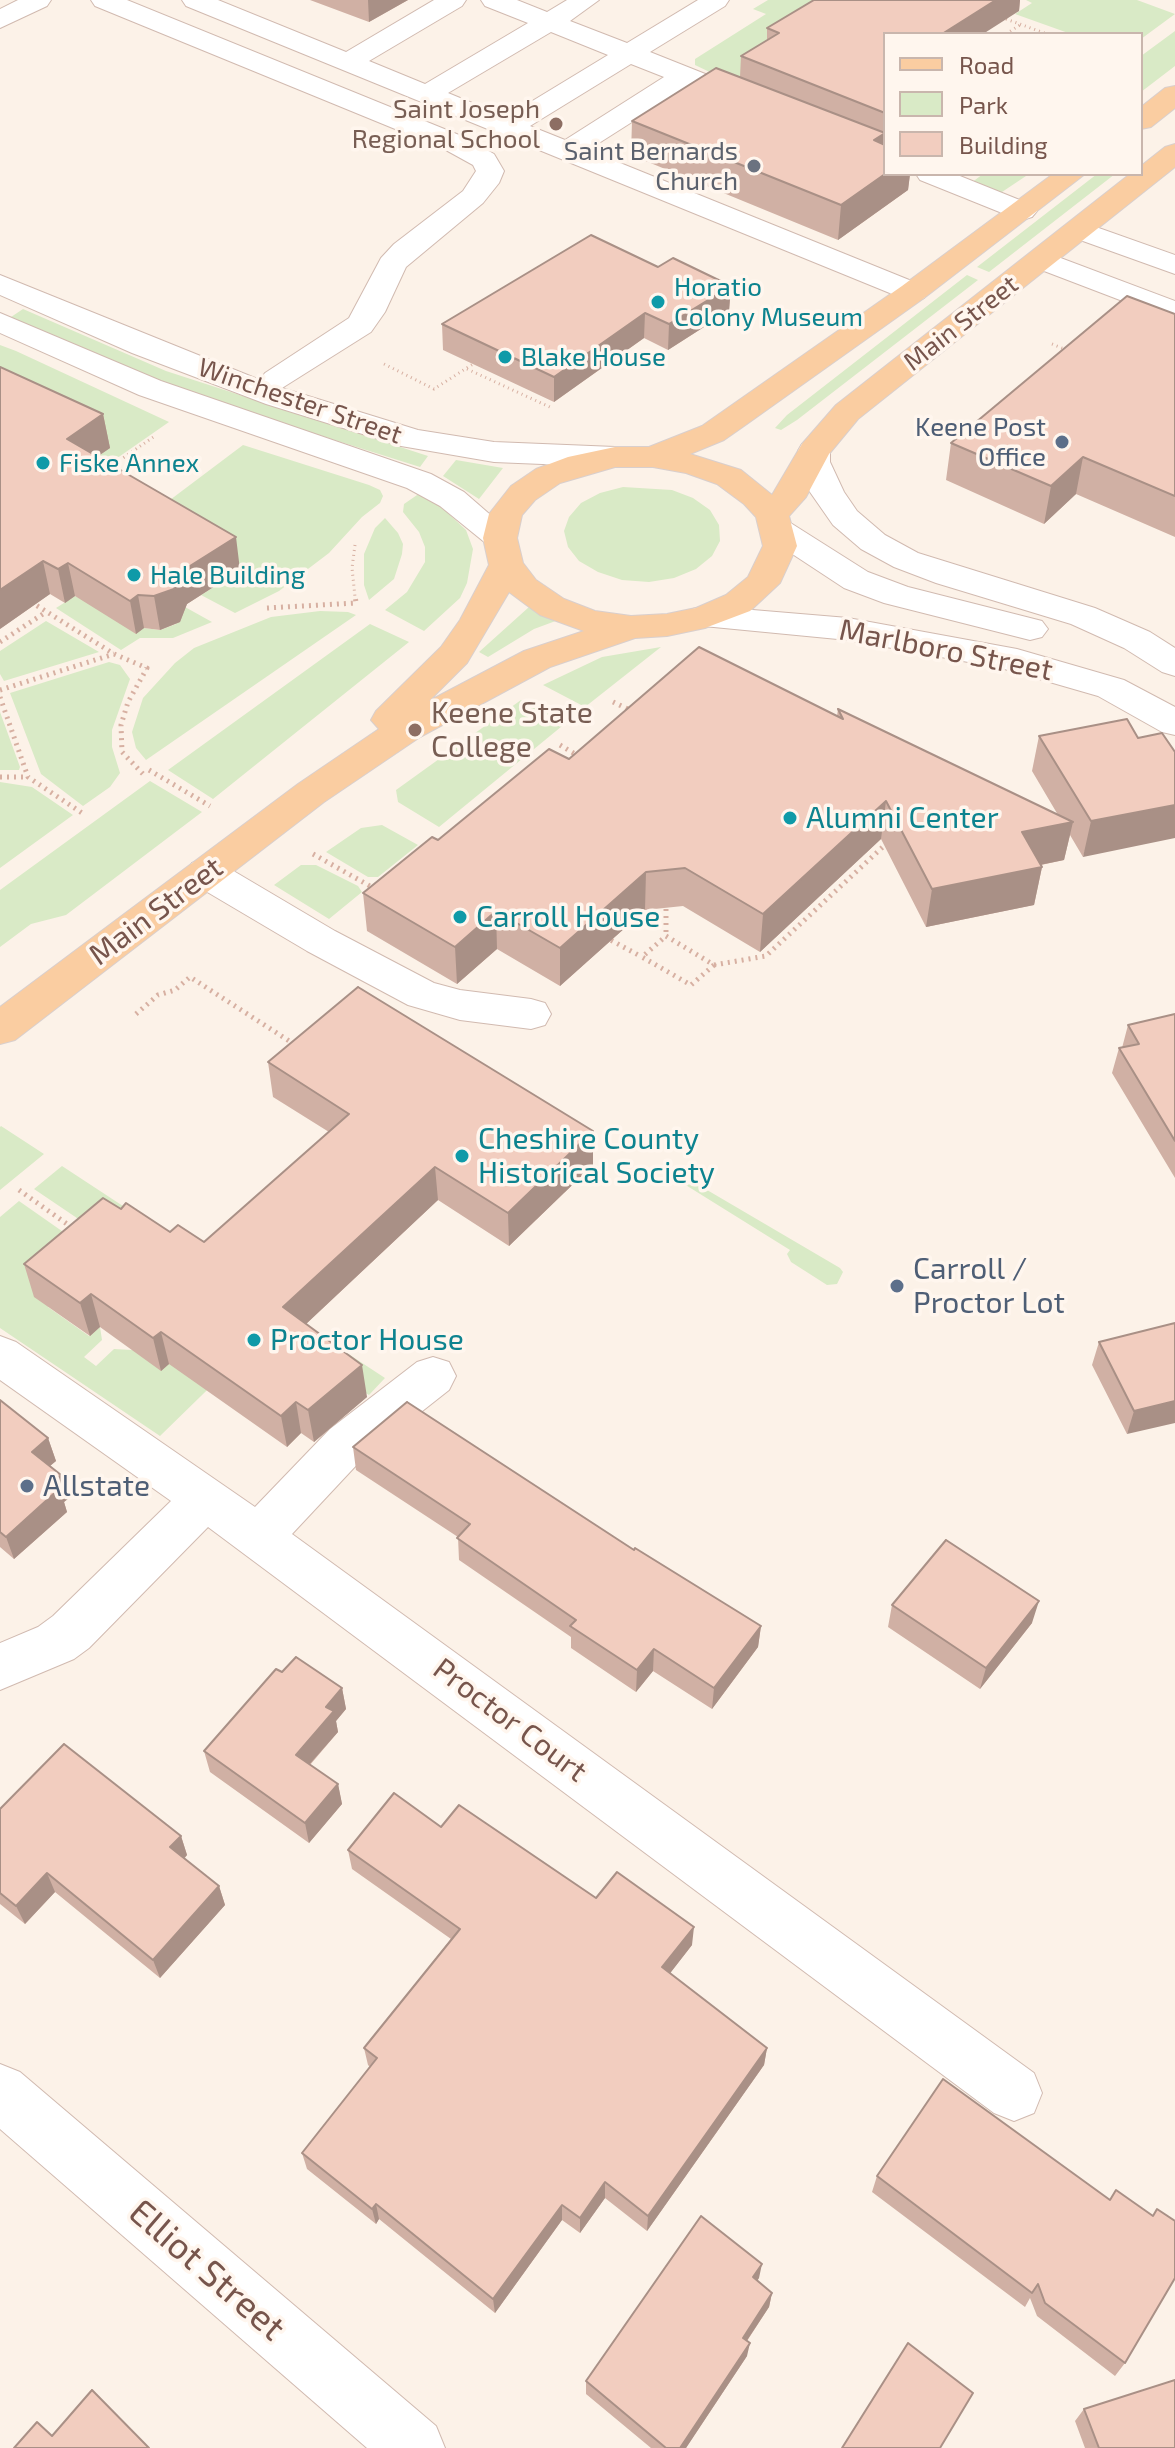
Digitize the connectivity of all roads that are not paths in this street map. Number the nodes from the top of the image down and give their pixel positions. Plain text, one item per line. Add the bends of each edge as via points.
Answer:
1 (38, 0) edge
2 (104, 0) edge
3 (195, 0) edge
4 (453, 0) edge
5 (494, 0) edge
6 (586, 0) edge
7 (716, 0) edge
8 (0, 20) edge
9 (549, 22) junction
10 (629, 54) junction
11 (348, 62) junction
12 (685, 76) junction
13 (427, 94) junction
14 (1175, 94) edge
15 (771, 110) edge
16 (1143, 119) edge
17 (509, 127) junction
18 (567, 151) junction
19 (1175, 153) edge
20 (935, 176) edge
21 (1068, 176) edge
22 (1022, 211) junction
23 (1079, 230) junction
24 (1042, 260) junction
25 (1175, 265) edge
26 (0, 284) edge
27 (913, 292) junction
28 (1175, 312) edge
29 (0, 322) edge
30 (276, 380) dead end
31 (814, 451) junction
32 (615, 457) junction
33 (653, 457) junction
34 (775, 522) junction
35 (503, 551) junction
36 (705, 617) junction
37 (631, 627) junction
38 (1175, 664) edge
39 (1175, 692) edge
40 (1175, 723) edge
41 (311, 793) junction
42 (206, 873) junction
43 (531, 1014) dead end
44 (0, 1029) edge
45 (0, 1355) edge
46 (433, 1376) dead end
47 (205, 1498) junction
48 (259, 1536) junction
49 (0, 1667) edge
50 (0, 2092) edge
51 (1014, 2093) dead end
52 (414, 2448) edge

1 - 8 street
2 - 30 street via 454,143 484,160 490,171 473,197 398,257 360,325
3 - 11 street
4 - 11 street
5 - 9 street
6 - 9 street
7 - 10 street
9 - 10 street
9 - 13 street
10 - 12 street
10 - 17 street
11 - 13 street
12 - 15 street
12 - 18 street
13 - 17 street
14 - 16 main road
17 - 18 street
18 - 27 street
19 - 23 main road, Main Street
20 - 22 street
21 - 22 main road, Main Street
22 - 27 main road, Main Street
23 - 24 main road, Main Street
23 - 25 street
24 - 28 street
24 - 31 main road, Main Street via 856,405
26 - 32 street, Winchester Street via 277,397 413,439 494,452
27 - 33 main road, Main Street via 713,433
29 - 35 street, Winchester Street via 150,388 390,468 452,499
31 - 34 main road, Main Street
31 - 38 street via 827,492 845,518 873,542 948,575 1083,616
32 - 33 main road
32 - 35 main road via 548,476 523,493 506,514
33 - 34 main road via 729,477 756,497
34 - 36 main road via 780,546 763,583 738,603
34 - 39 street, Marlboro Street via 856,580 1037,631 1097,653
35 - 37 main road via 524,588 552,607 589,621
35 - 41 main road, Main Street via 477,621 454,655
36 - 37 main road
36 - 40 street, Marlboro Street via 848,629 1004,657 1111,688
37 - 41 main road, Main Street via 537,659 487,684 407,728
41 - 42 main road, Main Street
42 - 43 street via 422,995
42 - 44 main road, Main Street
45 - 47 street, Proctor Court
46 - 48 street via 347,1443
47 - 48 street, Proctor Court
47 - 49 street via 71,1632
48 - 51 street, Proctor Court
50 - 52 street, Elliot Street

